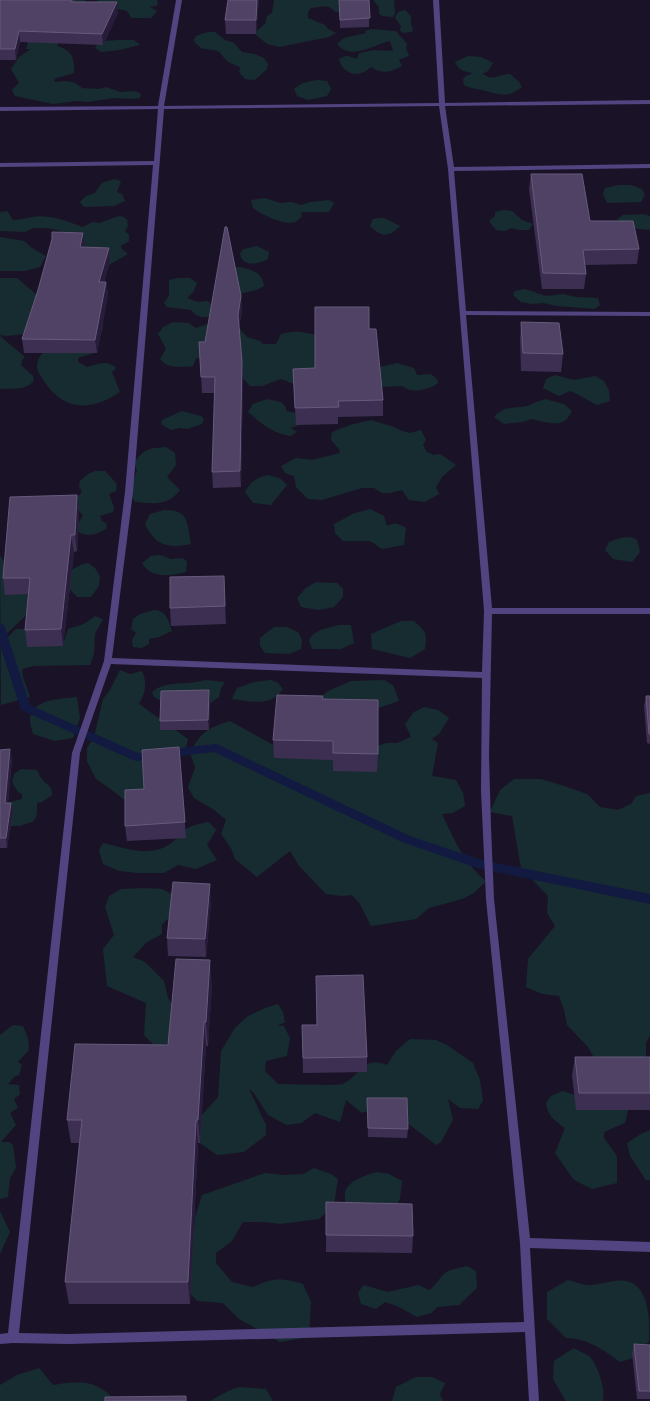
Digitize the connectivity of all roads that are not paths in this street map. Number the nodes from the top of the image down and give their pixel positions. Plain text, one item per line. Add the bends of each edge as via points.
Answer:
1 (179, 0) edge
2 (436, 0) edge
3 (650, 102) edge
4 (442, 104) junction
5 (161, 107) junction
6 (0, 110) edge
7 (156, 163) junction
8 (0, 165) edge
9 (650, 166) edge
10 (451, 169) junction
11 (463, 313) junction
12 (650, 314) edge
13 (488, 611) junction
14 (650, 611) edge
15 (108, 661) junction
16 (485, 675) junction
17 (525, 1242) junction
18 (650, 1247) edge
19 (529, 1327) junction
20 (13, 1338) junction
21 (0, 1339) edge
22 (534, 1401) edge

1 - 5 street
2 - 4 street
3 - 4 street
4 - 5 street
4 - 10 street
5 - 6 street
5 - 7 street
7 - 8 street
7 - 15 street via 129,492
9 - 10 street
10 - 11 street
11 - 12 street
11 - 13 street
13 - 14 street
13 - 16 street
15 - 16 street
15 - 20 street via 76,753
16 - 17 street via 490,899
17 - 18 street
17 - 19 street
19 - 20 street via 69,1339
19 - 22 street
20 - 21 street

